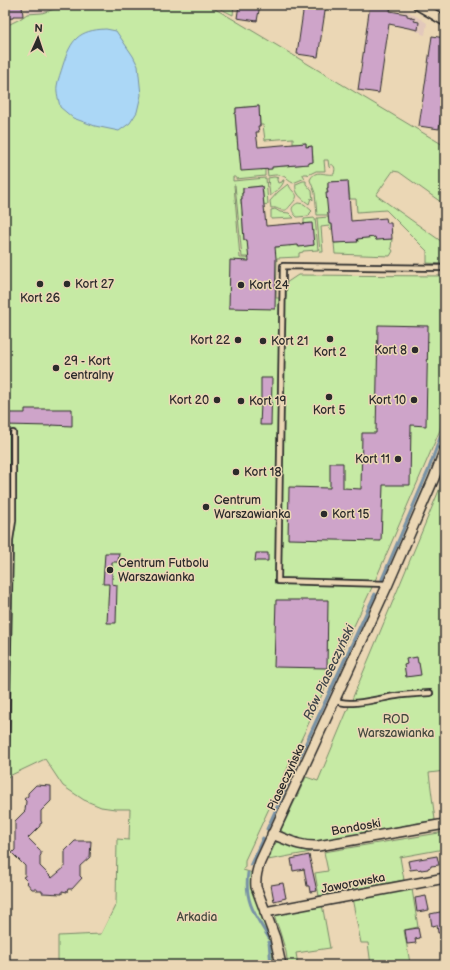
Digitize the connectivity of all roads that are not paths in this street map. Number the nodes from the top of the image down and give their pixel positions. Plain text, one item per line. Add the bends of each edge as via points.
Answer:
1 (418, 5) edge
2 (445, 21) edge
3 (445, 268) edge
4 (13, 434) dead end
5 (445, 449) edge
6 (388, 584) junction
7 (430, 693) dead end
8 (335, 700) junction
9 (5, 756) edge
10 (445, 824) edge
11 (272, 834) junction
12 (445, 878) edge
13 (265, 912) junction
14 (281, 965) edge

1 - 2 street
3 - 6 lane via 282,266 278,581
4 - 9 lane via 13,521 10,540
5 - 6 street, Piaseczyńska
6 - 8 street, Piaseczyńska
7 - 8 lane via 351,703
8 - 11 street, Piaseczyńska
10 - 11 street, Bandoski via 313,846 299,844
11 - 13 street, Piaseczyńska via 256,875 256,887
12 - 13 street, Jaworowska
13 - 14 street, Piaseczyńska via 275,938

